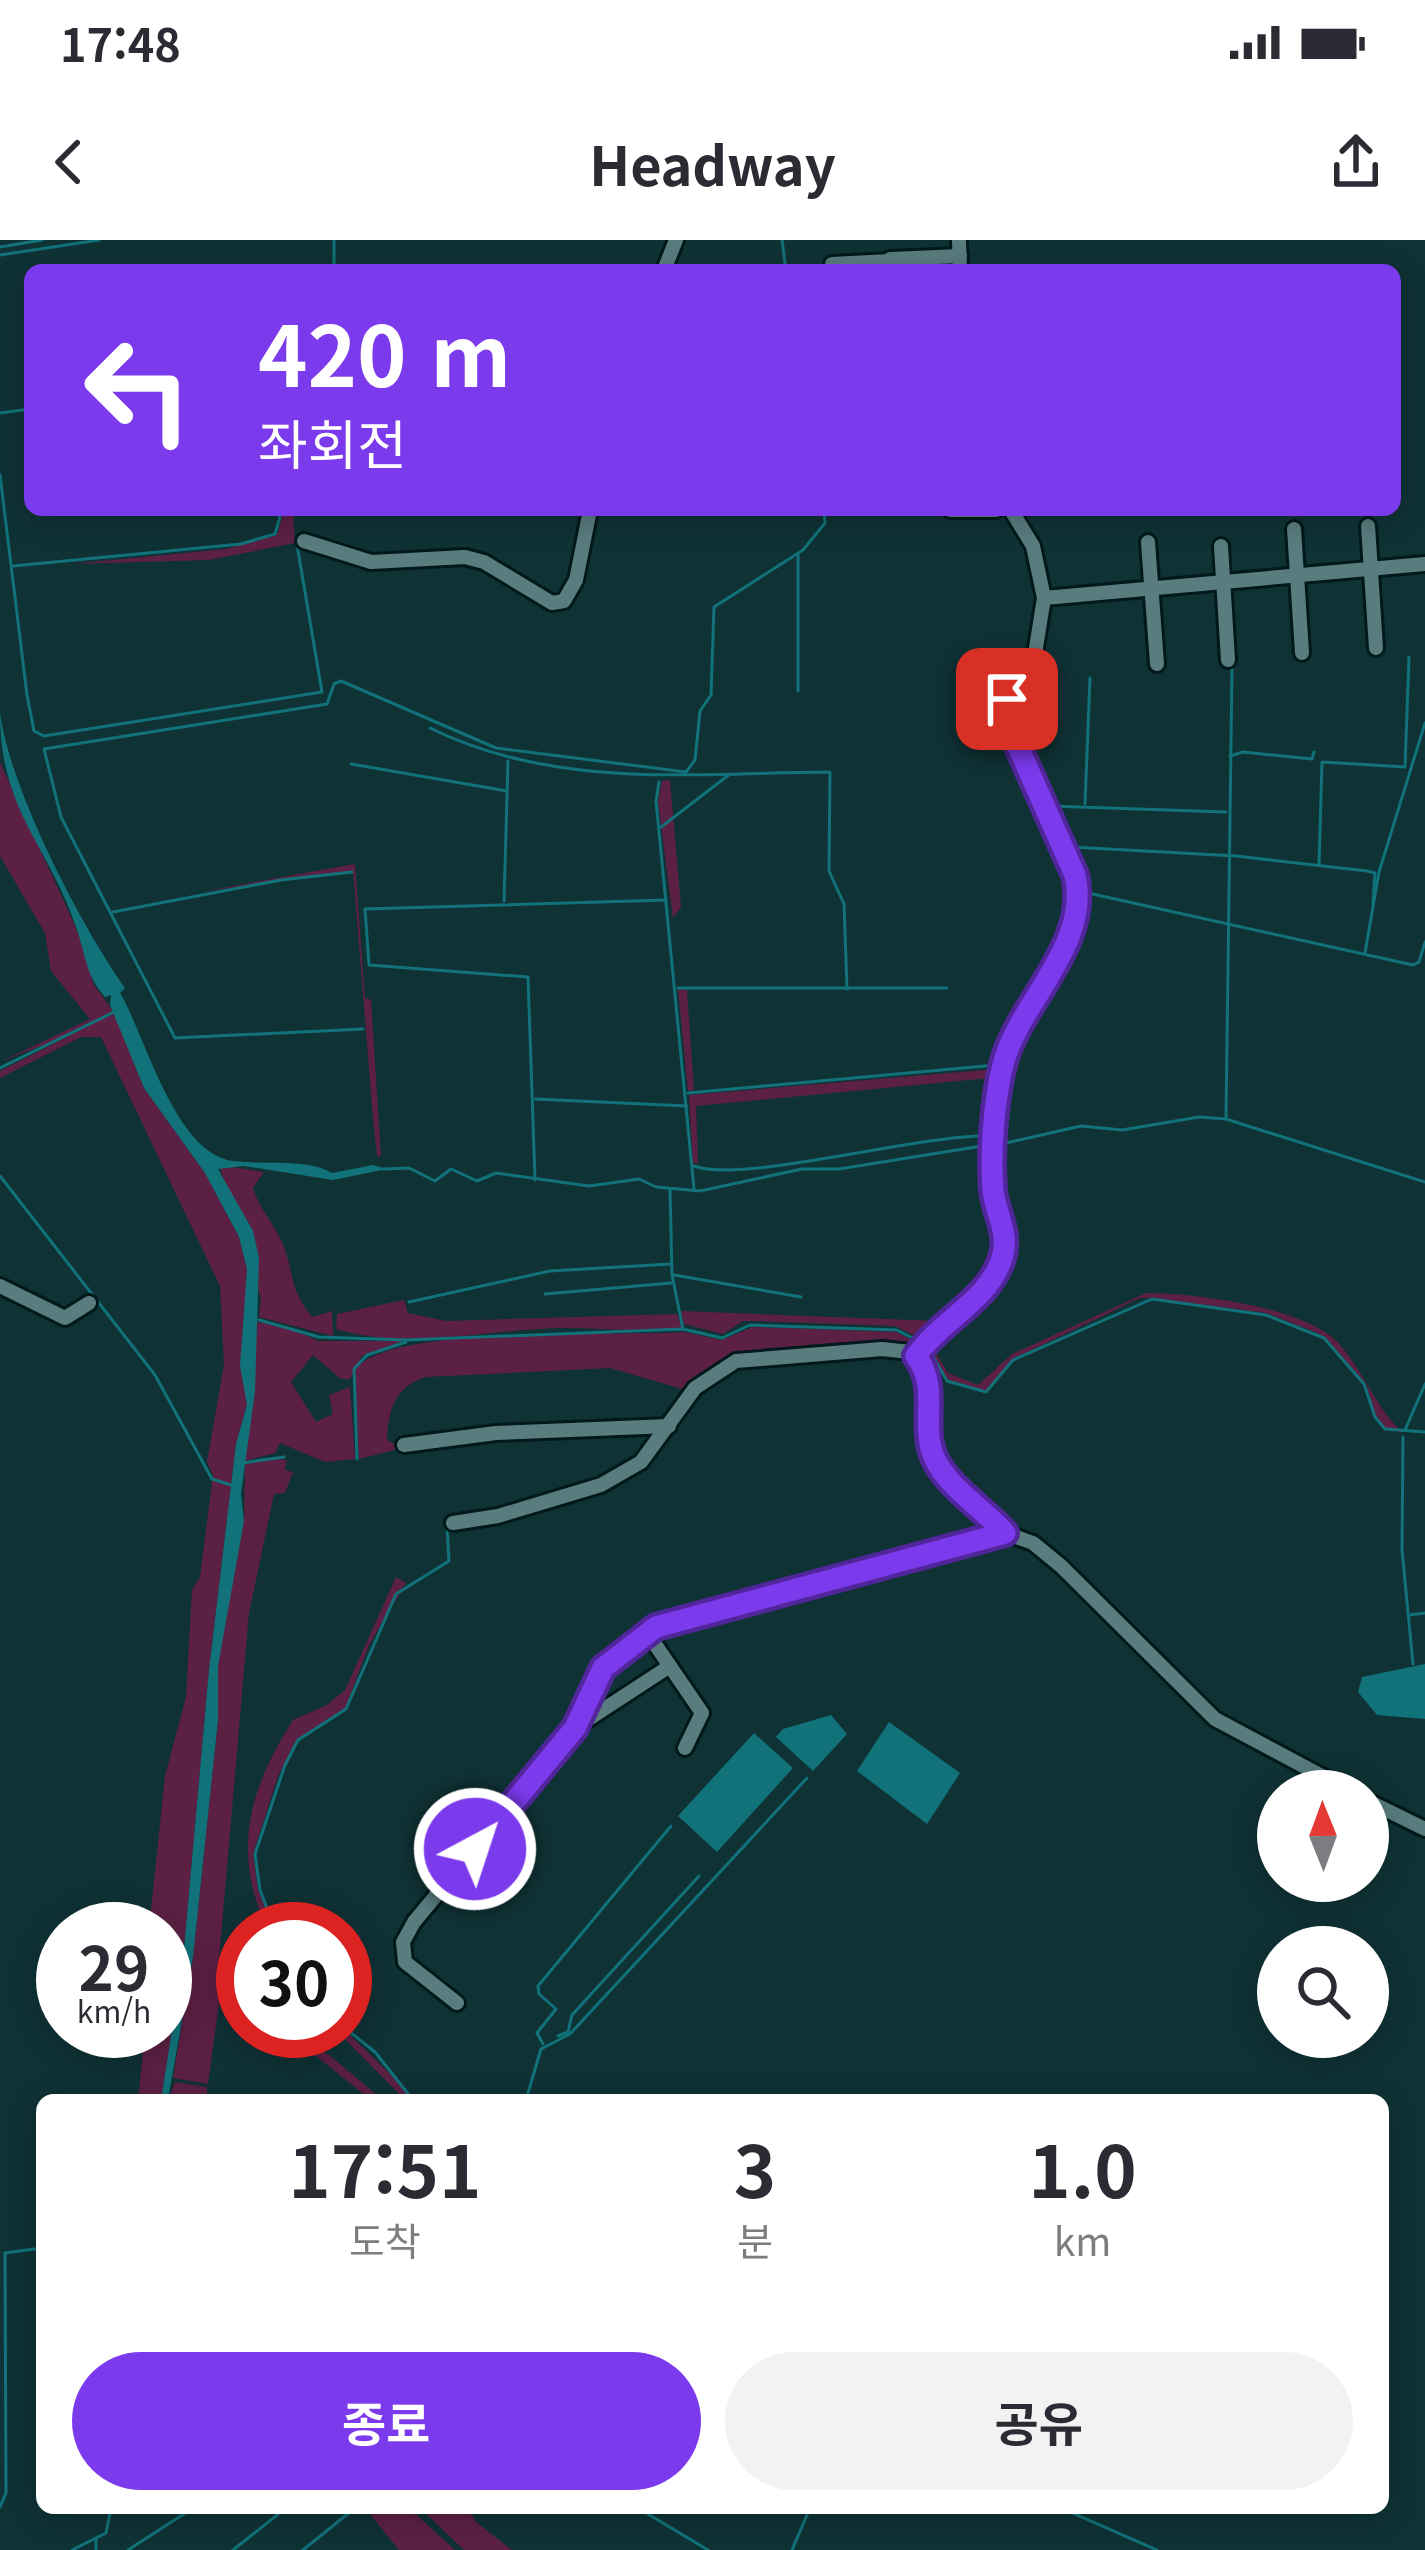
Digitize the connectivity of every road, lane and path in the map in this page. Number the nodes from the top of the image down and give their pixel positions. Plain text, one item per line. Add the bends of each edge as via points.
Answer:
1 (890, 240) edge
2 (960, 255) edge
3 (891, 263) edge
4 (832, 264) dead end
5 (589, 516) edge
6 (1015, 516) edge
7 (1369, 526) dead end
8 (1294, 529) dead end
9 (304, 541) dead end
10 (1148, 542) dead end
11 (1221, 546) dead end
12 (1425, 564) edge
13 (1371, 568) junction
14 (1298, 575) junction
15 (1224, 582) junction
16 (1151, 588) junction
17 (1044, 598) junction
18 (1376, 648) dead end
19 (1302, 653) dead end
20 (1228, 660) dead end
21 (1157, 664) dead end
22 (0, 1286) edge
23 (89, 1303) dead end
24 (916, 1356) junction
25 (669, 1426) junction
26 (404, 1445) dead end
27 (453, 1523) dead end
28 (1005, 1533) junction
29 (648, 1634) junction
30 (670, 1666) junction
31 (575, 1728) junction
32 (685, 1748) dead end
33 (1311, 1770) edge
34 (1389, 1811) edge
35 (1425, 1829) edge
36 (457, 2003) dead end

1 - 3 street
2 - 3 street
3 - 4 street
5 - 9 street via 576,580 564,601 552,603 484,562 371,562
6 - 17 street via 1034,546
7 - 13 street
8 - 14 street
10 - 16 street
11 - 15 street
12 - 13 street
13 - 14 street
13 - 18 street
14 - 15 street
14 - 19 street
15 - 16 street
15 - 20 street
16 - 17 street
16 - 21 street
17 - 24 street via 1034,660 1009,691 1006,713 1077,896 1058,962 1005,1056 993,1190 1006,1232 999,1267
22 - 23 street via 65,1318
24 - 25 street via 881,1348 736,1361 704,1379
24 - 28 street via 930,1390 937,1463
25 - 26 street
25 - 27 street via 640,1462 601,1485
28 - 29 street via 662,1623
28 - 33 street via 1061,1566 1215,1719
29 - 30 street
29 - 31 street via 603,1668
30 - 31 street
30 - 32 street via 702,1712
31 - 36 street via 404,1942 405,1961
34 - 35 street

